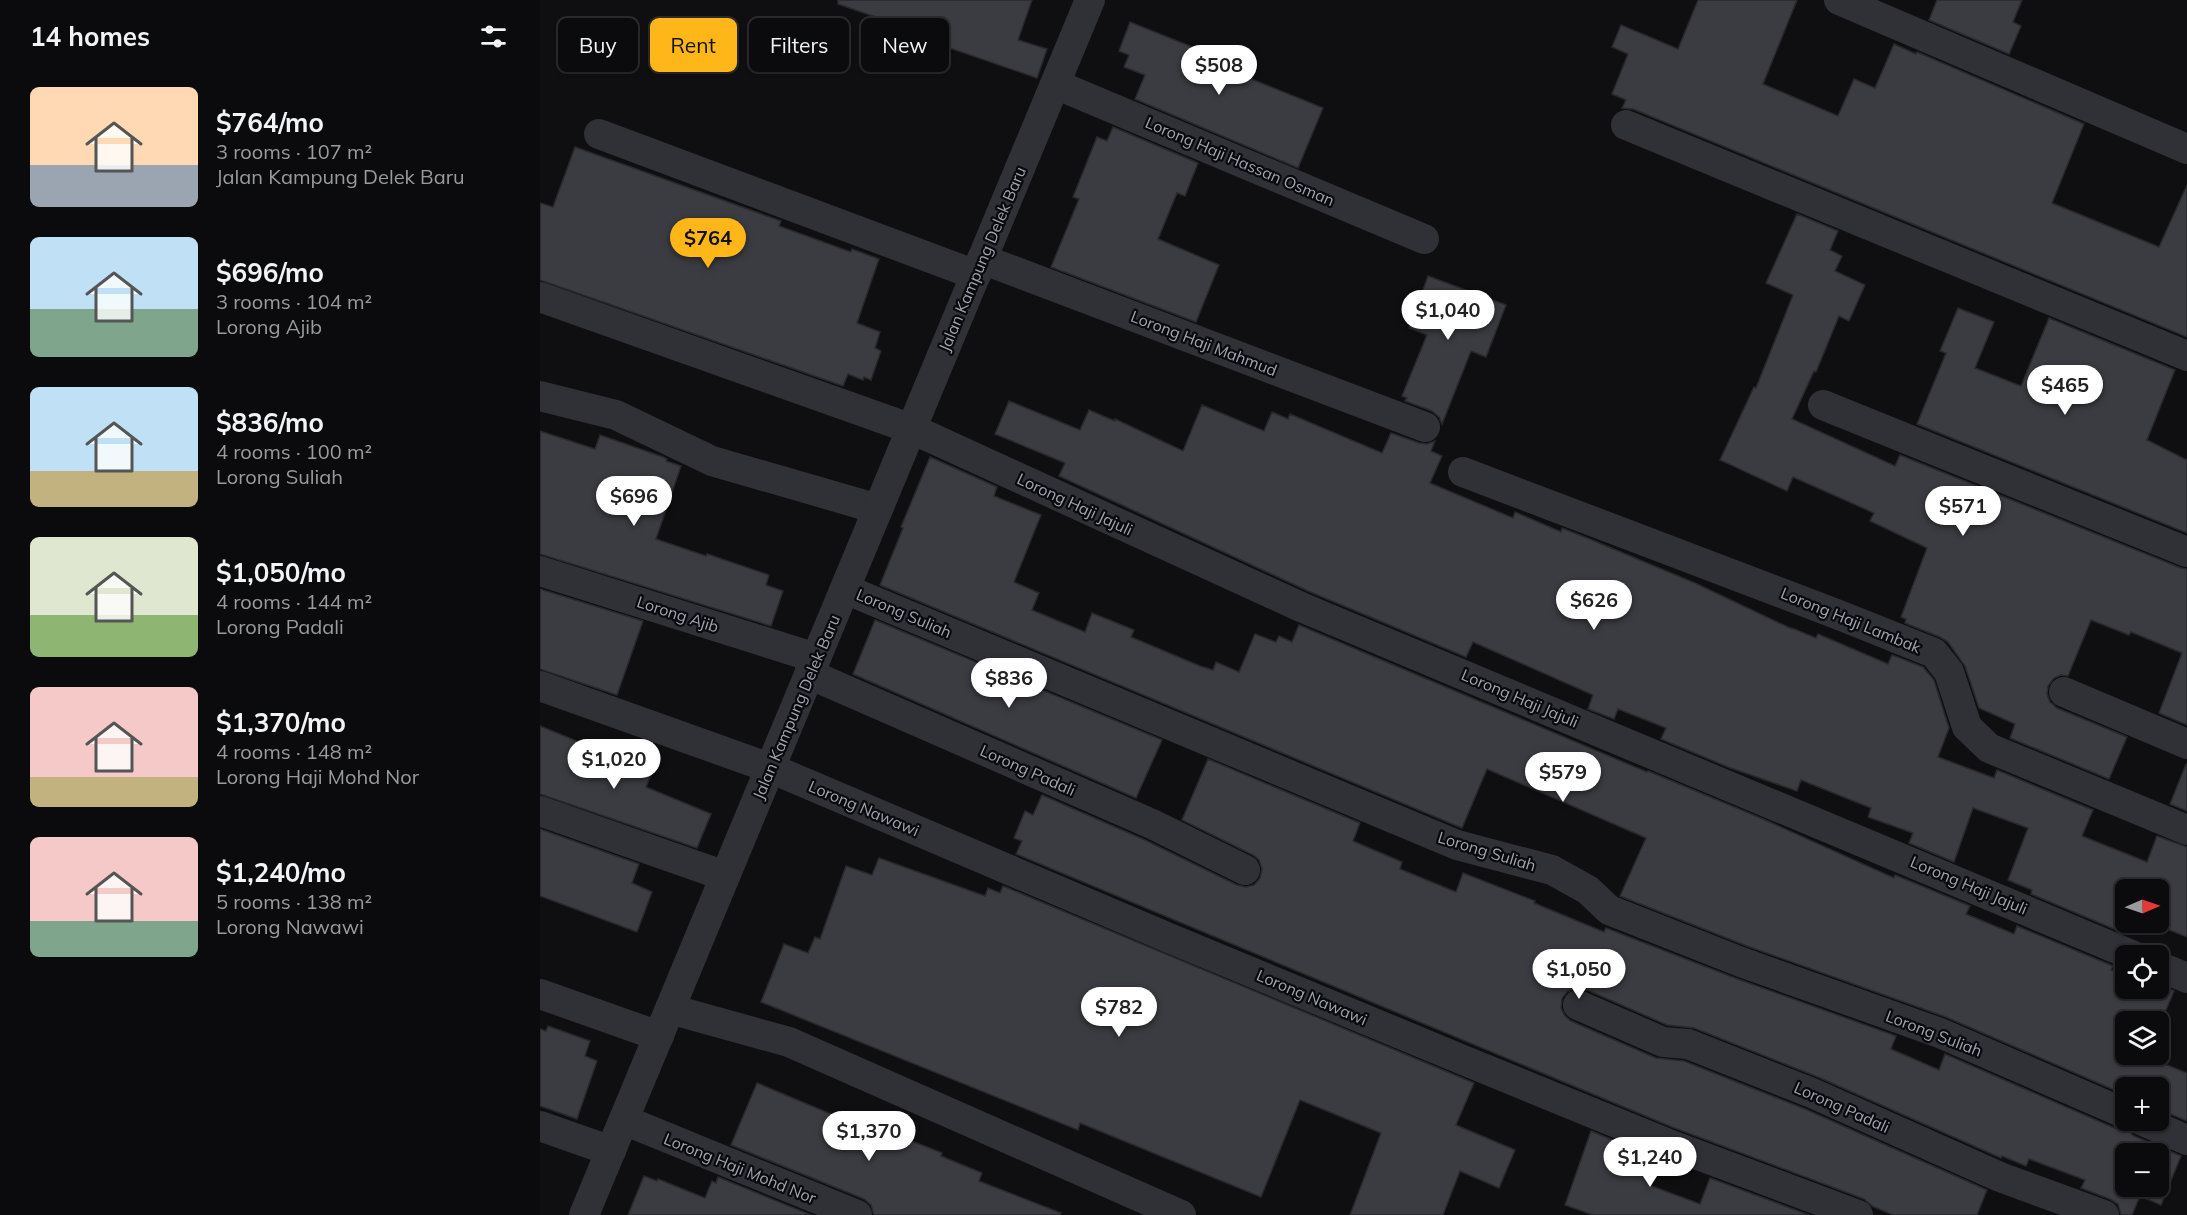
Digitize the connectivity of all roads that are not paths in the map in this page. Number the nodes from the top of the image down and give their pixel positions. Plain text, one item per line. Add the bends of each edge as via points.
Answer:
1 (1839, 0) edge
2 (1086, 1) edge
3 (1055, 84) junction
4 (1626, 125) dead end
5 (599, 134) dead end
6 (2187, 149) edge
7 (1424, 239) dead end
8 (979, 267) junction
9 (540, 297) edge
10 (2187, 356) edge
11 (540, 396) edge
12 (1823, 405) dead end
13 (1425, 427) dead end
14 (912, 429) junction
15 (1463, 472) dead end
16 (878, 509) junction
17 (2187, 552) edge
18 (540, 571) edge
19 (845, 589) junction
20 (813, 666) junction
21 (540, 686) edge
22 (2064, 692) dead end
23 (2187, 744) edge
24 (770, 768) junction
25 (540, 811) edge
26 (2187, 830) edge
27 (1245, 870) dead end
28 (725, 876) junction
29 (2115, 948) edge
30 (2169, 971) edge
31 (2187, 978) edge
32 (540, 994) edge
33 (1578, 1005) dead end
34 (664, 1022) junction
35 (2115, 1109) edge
36 (624, 1120) junction
37 (540, 1126) edge
38 (2166, 1131) edge
39 (2187, 1140) edge
40 (611, 1151) junction
41 (584, 1215) edge
42 (857, 1215) edge
43 (1181, 1215) edge
44 (1858, 1215) edge
45 (2104, 1215) edge

1 - 6 street
2 - 3 street, Jalan Kampung Delek Baru
3 - 7 street, Lorong Haji Hassan Osman
3 - 8 street, Jalan Kampung Delek Baru
4 - 10 street
5 - 8 street, Lorong Haji Mahmud
8 - 13 street, Lorong Haji Mahmud
8 - 14 street, Jalan Kampung Delek Baru
9 - 14 street, Lorong Haji Jajuli
11 - 16 street via 616,415 712,461
12 - 17 street
14 - 16 street, Jalan Kampung Delek Baru
14 - 29 street, Lorong Haji Jajuli via 1301,607
15 - 26 street, Lorong Haji Lambak via 1934,653 1949,672 1967,726 1989,748
16 - 19 street, Jalan Kampung Delek Baru
18 - 20 street, Lorong Ajib
19 - 20 street, Jalan Kampung Delek Baru
19 - 35 street, Lorong Suliah via 1457,845 1552,870 1588,890 1609,910 1940,1033
20 - 24 street, Jalan Kampung Delek Baru
20 - 27 street, Lorong Padali
21 - 24 street, Lorong Nawawi
22 - 23 street
24 - 28 street, Jalan Kampung Delek Baru
24 - 44 street, Lorong Nawawi via 1463,1060 1666,1143
25 - 28 street
28 - 34 street, Jalan Kampung Delek Baru
30 - 31 street
32 - 34 street
33 - 45 street, Lorong Padali via 1663,1042 1688,1044 1812,1093 2000,1177
34 - 36 street, Jalan Kampung Delek Baru
34 - 43 street via 789,1042
36 - 40 street, Jalan Kampung Delek Baru
36 - 42 street, Lorong Haji Mohd Nor
37 - 40 street
38 - 39 street
40 - 41 street, Jalan Kampung Delek Baru

